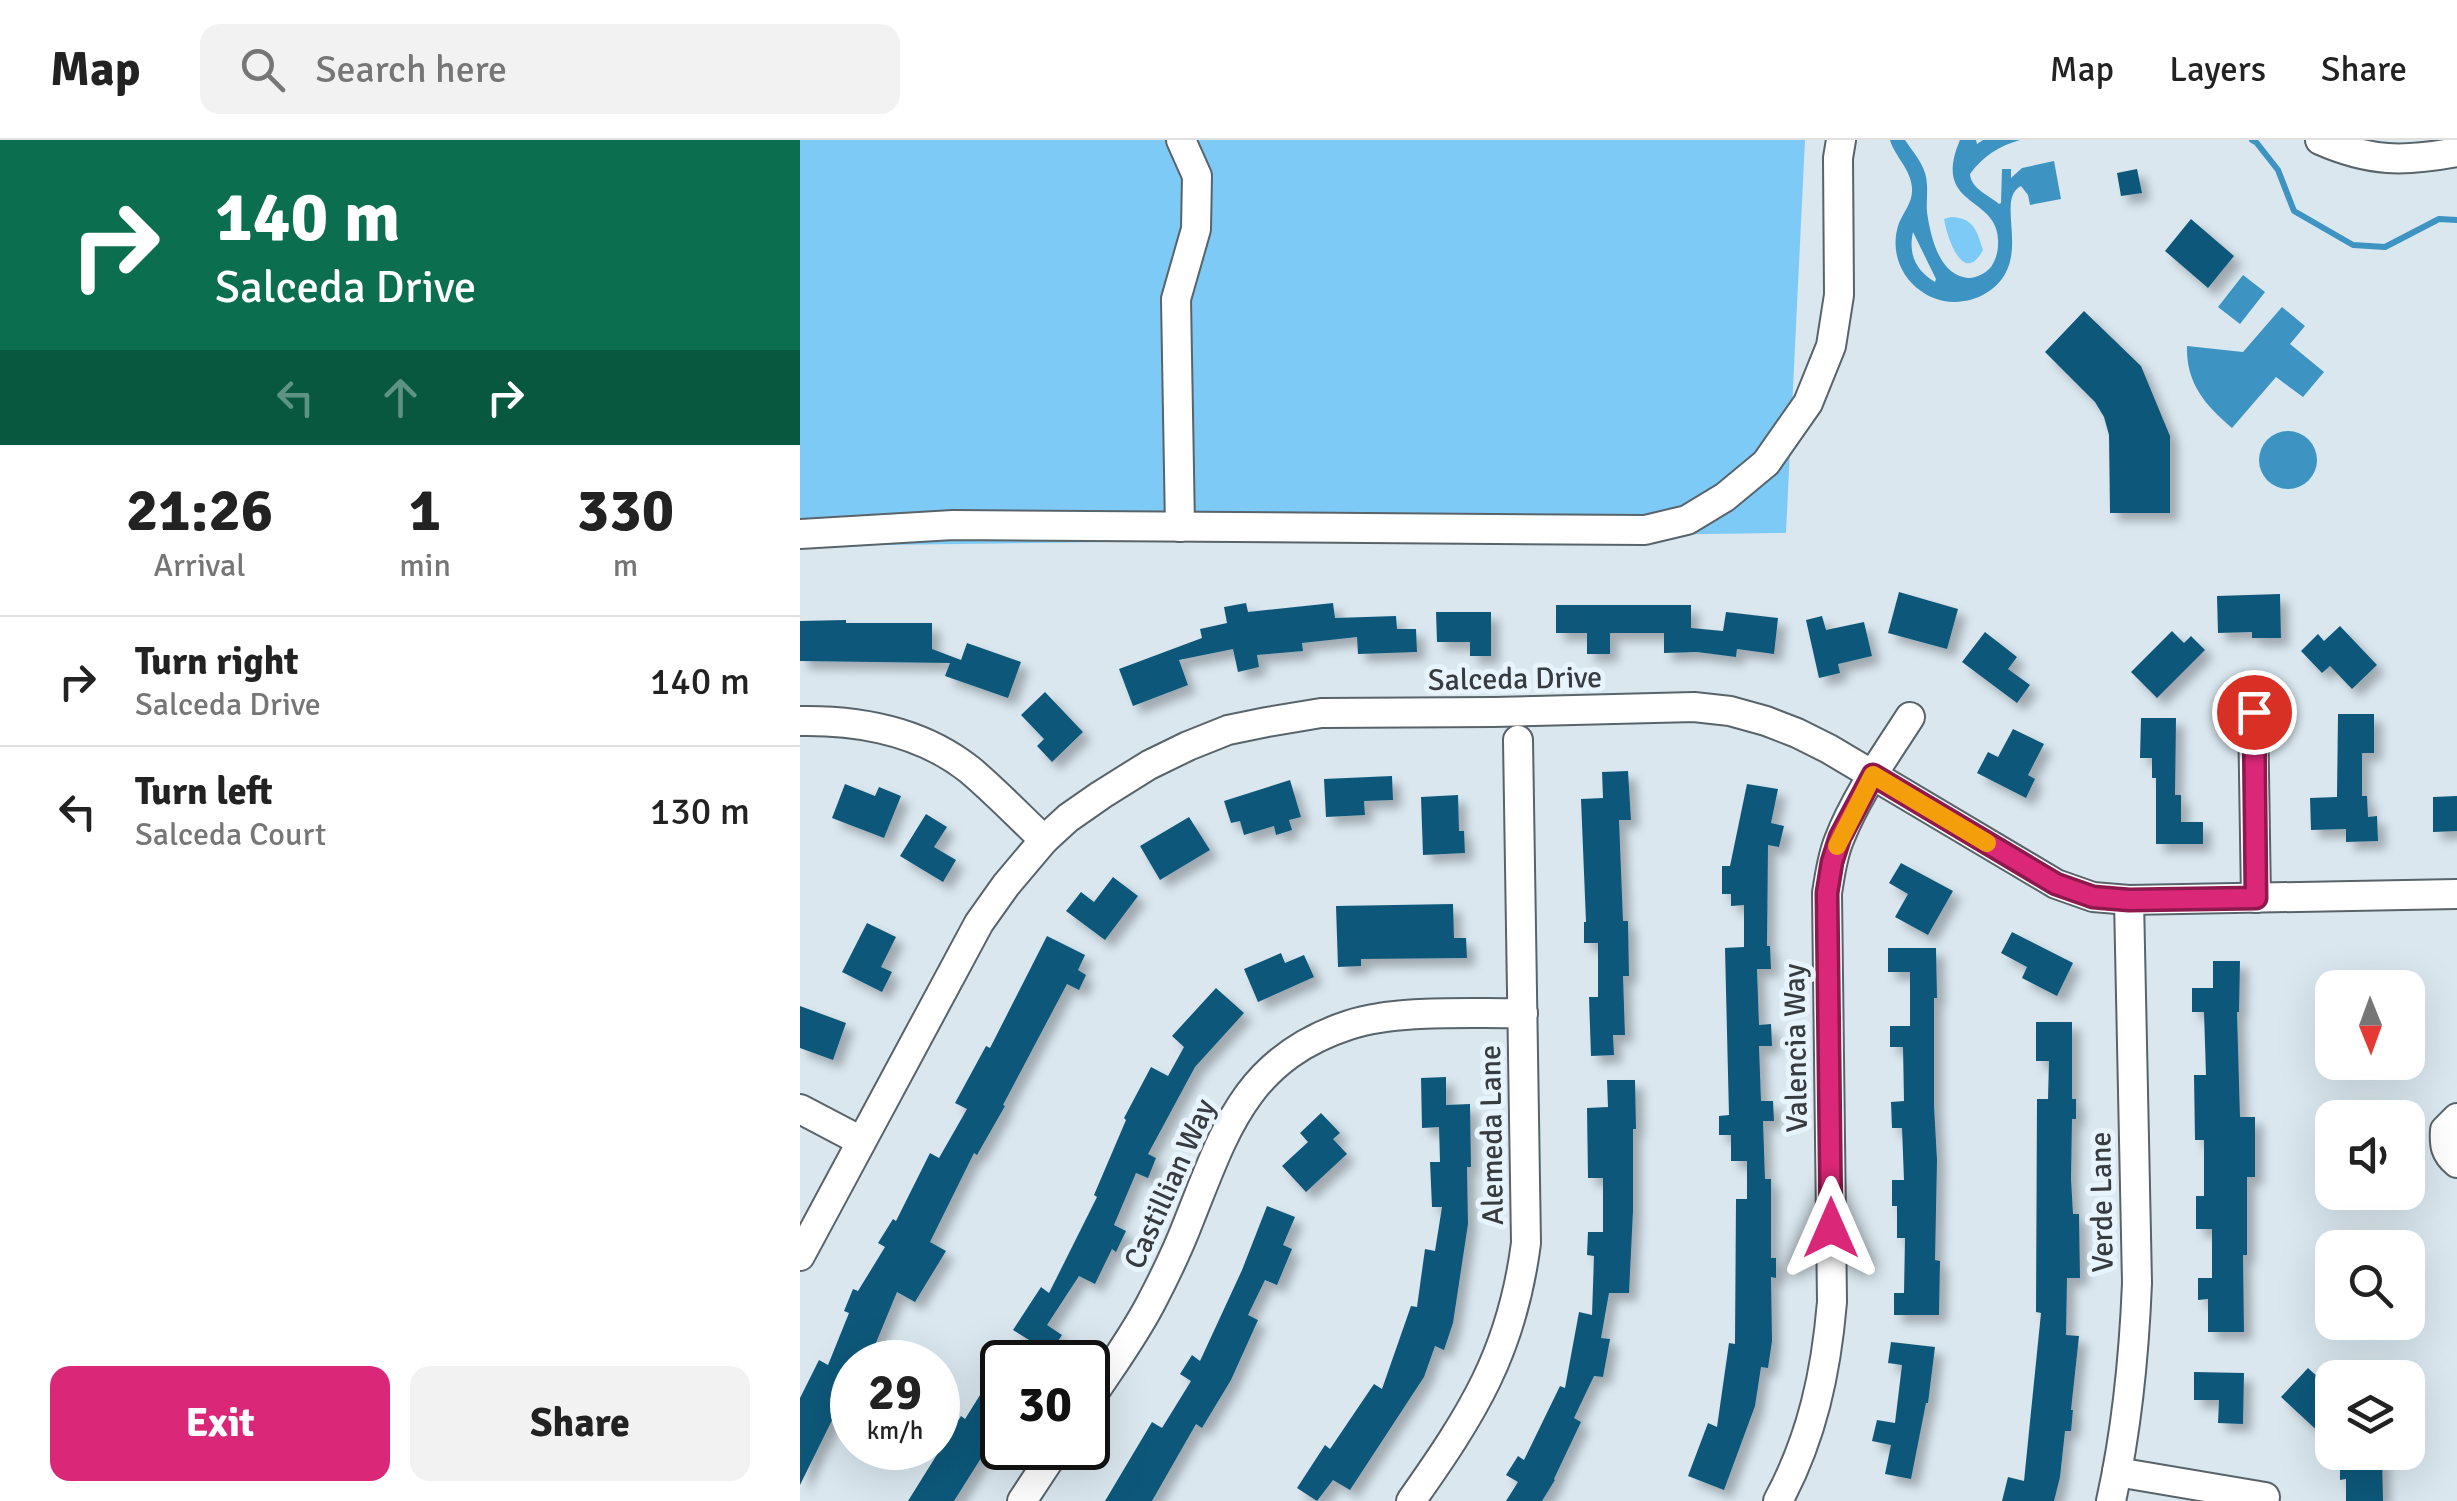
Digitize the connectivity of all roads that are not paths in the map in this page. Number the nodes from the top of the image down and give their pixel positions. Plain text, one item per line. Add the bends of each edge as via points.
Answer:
1 (1181, 140) edge
2 (1841, 140) edge
3 (2320, 140) edge
4 (2457, 152) edge
5 (1180, 527) junction
6 (800, 534) edge
7 (2254, 712) dead end
8 (1910, 717) dead end
9 (800, 720) edge
10 (1518, 740) dead end
11 (1873, 775) junction
12 (1044, 840) junction
13 (2457, 894) edge
14 (2256, 898) junction
15 (2129, 900) junction
16 (1523, 1013) junction
17 (800, 1109) edge
18 (2457, 1118) edge
19 (862, 1141) junction
20 (2457, 1163) edge
21 (800, 1256) edge
22 (1110, 1368) edge
23 (1042, 1470) edge
24 (2117, 1472) junction
25 (2265, 1497) dead end
26 (1022, 1501) edge
27 (1411, 1501) edge
28 (1778, 1501) edge
29 (2111, 1501) edge

1 - 5 street via 1197,176 1196,229 1176,299
2 - 5 street via 1839,295 1831,346 1808,404 1766,463 1687,520 1645,530
3 - 4 street via 2382,159
5 - 6 street via 953,526
7 - 14 street
8 - 11 street, Valencia Way
9 - 12 street via 872,725 941,751
10 - 16 street, Alemeda Lane
11 - 12 street, Salceda Drive via 1797,733 1730,711 1321,713 1228,730 1188,746 1100,795
11 - 15 street, Salceda Drive via 2056,884
11 - 28 street, Valencia Way via 1840,837 1827,893 1830,1334 1818,1402
12 - 19 street, Salceda Drive via 978,923
13 - 14 street, Salceda Drive
14 - 15 street, Salceda Drive
15 - 24 street, Verde Lane via 2136,1283 2130,1396
16 - 22 street, Castillian Way via 1384,1016 1350,1024 1290,1054 1239,1106 1152,1302
16 - 27 street, Alemeda Lane via 1521,1279 1478,1400
17 - 19 street
18 - 20 street via 2445,1130 2444,1146
19 - 21 street, Salceda Drive
23 - 26 street
24 - 25 street
24 - 29 street, Verde Lane

